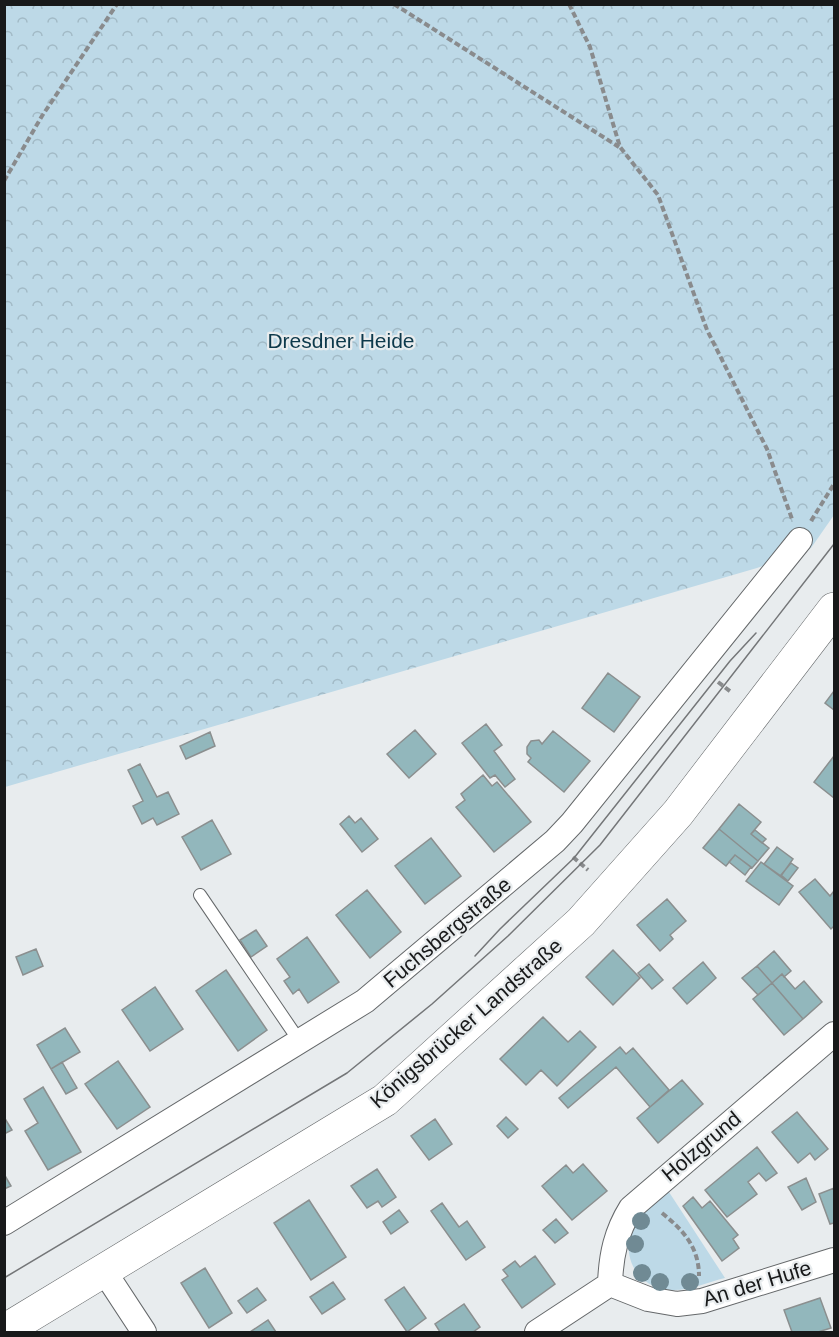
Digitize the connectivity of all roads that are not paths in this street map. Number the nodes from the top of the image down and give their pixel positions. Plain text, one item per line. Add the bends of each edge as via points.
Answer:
1 (800, 540) road end
2 (834, 609) edge
3 (200, 896) dead end
4 (834, 1034) edge
5 (300, 1042) junction
6 (4, 1223) edge
7 (834, 1260) edge
8 (104, 1271) junction
9 (610, 1284) junction
10 (4, 1331) edge
11 (144, 1332) edge
12 (537, 1332) edge

1 - 5 street, Fuchsbergstraße via 555,841 364,1001
2 - 8 main road, Königsbrücker Landstraße via 678,813 556,945 384,1100
3 - 5 lane
4 - 9 street, Holzgrund via 644,1195 621,1224 611,1261
5 - 6 street, Fuchsbergstraße
7 - 9 street, An der Hufe via 706,1299 677,1304 648,1299
8 - 10 main road, Königsbrücker Landstraße
8 - 11 street
9 - 12 street

